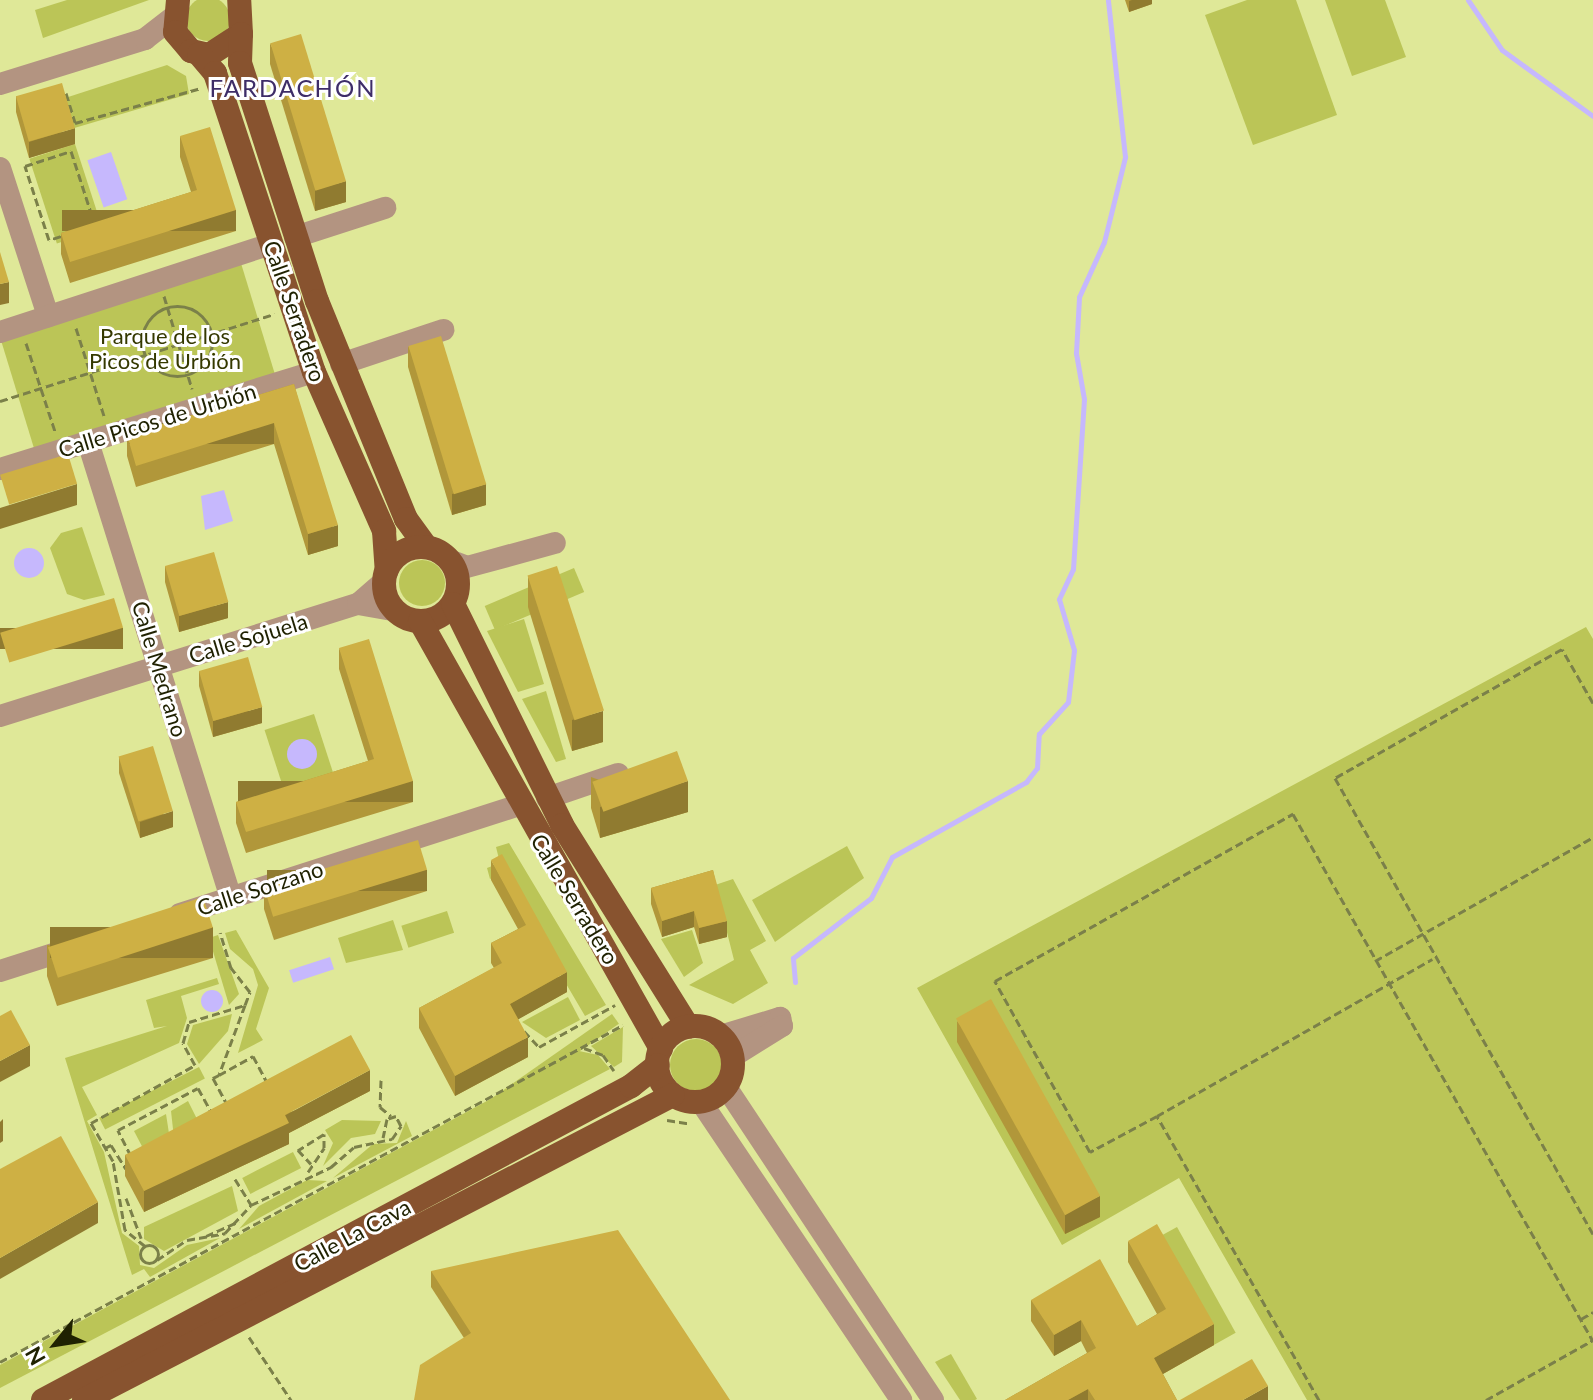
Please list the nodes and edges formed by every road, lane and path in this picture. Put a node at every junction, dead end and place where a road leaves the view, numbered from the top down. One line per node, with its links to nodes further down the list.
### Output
1 (239, 0): 3 (main road, Calle Serradero)
2 (175, 9): 4 (street); 5 (main road, Calle Serradero)
3 (241, 34): 5 (main road); 12 (main road, Calle Serradero)
4 (145, 39): 5 (street); 6 (street)
5 (190, 48): 7 (main road, Calle Serradero)
6 (0, 84)
7 (221, 89): 8 (path); 13 (main road, Calle Serradero)
8 (66, 93)
9 (25, 166): 9 (path)
10 (0, 168): 18 (street)
11 (385, 208): 12 (street)
12 (295, 237): 24 (main road, Calle Serradero)
13 (271, 244): 14 (street); 16 (main road, Calle Serradero)
14 (160, 280): 15 (path); 17 (street)
15 (167, 308): 21 (path); 22 (path); 23 (path)
16 (293, 308): 21 (path); 26 (main road, Calle Serradero)
17 (70, 309): 18 (street); 25 (path)
18 (48, 316): 19 (street)
19 (10, 328): 28 (path)
20 (443, 330): 24 (street)
21 (211, 334): 22 (path); 27 (path)
22 (178, 345): 23 (path); 27 (path)
23 (145, 355): 25 (path); 27 (path)
24 (341, 364): 35 (main road, Calle Serradero)
25 (90, 372): 28 (path); 31 (path)
26 (314, 372): 30 (street, Calle Picos de Urbión); 38 (main road, Calle Serradero)
27 (187, 374): 30 (path)
28 (41, 388): 29 (path); 32 (path)
29 (0, 401)
30 (198, 408): 31 (street, Calle Picos de Urbión)
31 (99, 438): 32 (street, Calle Picos de Urbión); 43 (street, Calle Medrano)
32 (62, 450): 33 (street, Calle Picos de Urbión)
33 (0, 469)
34 (555, 543): 37 (street)
35 (426, 547): 36 (main road); 38 (main road)
36 (449, 560): 37 (street); 39 (main road)
37 (491, 561): 39 (street)
38 (386, 576): 40 (street, Calle Sojuela); 41 (main road)
39 (456, 595): 42 (main road); 47 (main road, Calle Serradero)
40 (358, 604): 41 (street, Calle Sojuela); 43 (street, Calle Sojuela)
41 (396, 611): 42 (main road)
42 (420, 621): 48 (main road, Calle Serradero)
43 (159, 666): 45 (street, Calle Sojuela); 50 (street, Calle Medrano)
44 (1593, 703): 53 (path)
45 (0, 716)
46 (635, 769): 47 (street)
47 (547, 798): 61 (main road, Calle Serradero)
48 (520, 805): 50 (street, Calle Sorzano); 62 (main road, Calle Serradero)
49 (1593, 837): 53 (path)
50 (231, 897): 51 (street, Calle Sorzano)
51 (156, 921)
52 (220, 933): 59 (path)
53 (1420, 935): 55 (path); 56 (path)
54 (96, 941): 57 (street)
55 (1432, 958): 58 (path); 81 (path)
56 (1375, 961): 58 (path); 71 (path)
57 (2, 963)
58 (1388, 984): 71 (path); 87 (path)
59 (245, 1005): 63 (path); 74 (path)
60 (516, 1021): 90 (path)
61 (688, 1027): 62 (main road); 65 (main road)
62 (659, 1057): 67 (main road); 91 (main road, Calle La Cava)
63 (219, 1075): 66 (path); 69 (path)
64 (381, 1080): 70 (path)
65 (726, 1087): 68 (main road); 95 (street)
66 (274, 1095)
67 (673, 1095): 68 (main road); 88 (main road, Calle La Cava)
68 (701, 1102): 94 (street)
69 (232, 1113)
70 (391, 1116): 73 (path); 73 (path)
71 (1157, 1116): 96 (path)
72 (216, 1121): 74 (path)
73 (383, 1138): 76 (path)
74 (105, 1148): 83 (path)
75 (311, 1164): 75 (path); 76 (path)
76 (308, 1172): 79 (path)
77 (235, 1179): 79 (path)
78 (126, 1198): 83 (path)
79 (251, 1205): 80 (path)
80 (239, 1221): 82 (path); 82 (path)
81 (1593, 1234)
82 (206, 1236): 85 (path)
83 (141, 1238): 84 (path)
84 (145, 1246): 85 (path); 85 (path)
85 (157, 1260)
86 (1593, 1312): 87 (path)
87 (1581, 1319): 89 (path)
88 (230, 1323): 92 (main road, Calle La Cava); 93 (path)
89 (1593, 1341): 97 (path)
90 (0, 1362)
91 (43, 1400)
92 (84, 1400)
93 (291, 1400)
94 (901, 1400)
95 (933, 1400)
96 (1319, 1400)
97 (1486, 1400)

